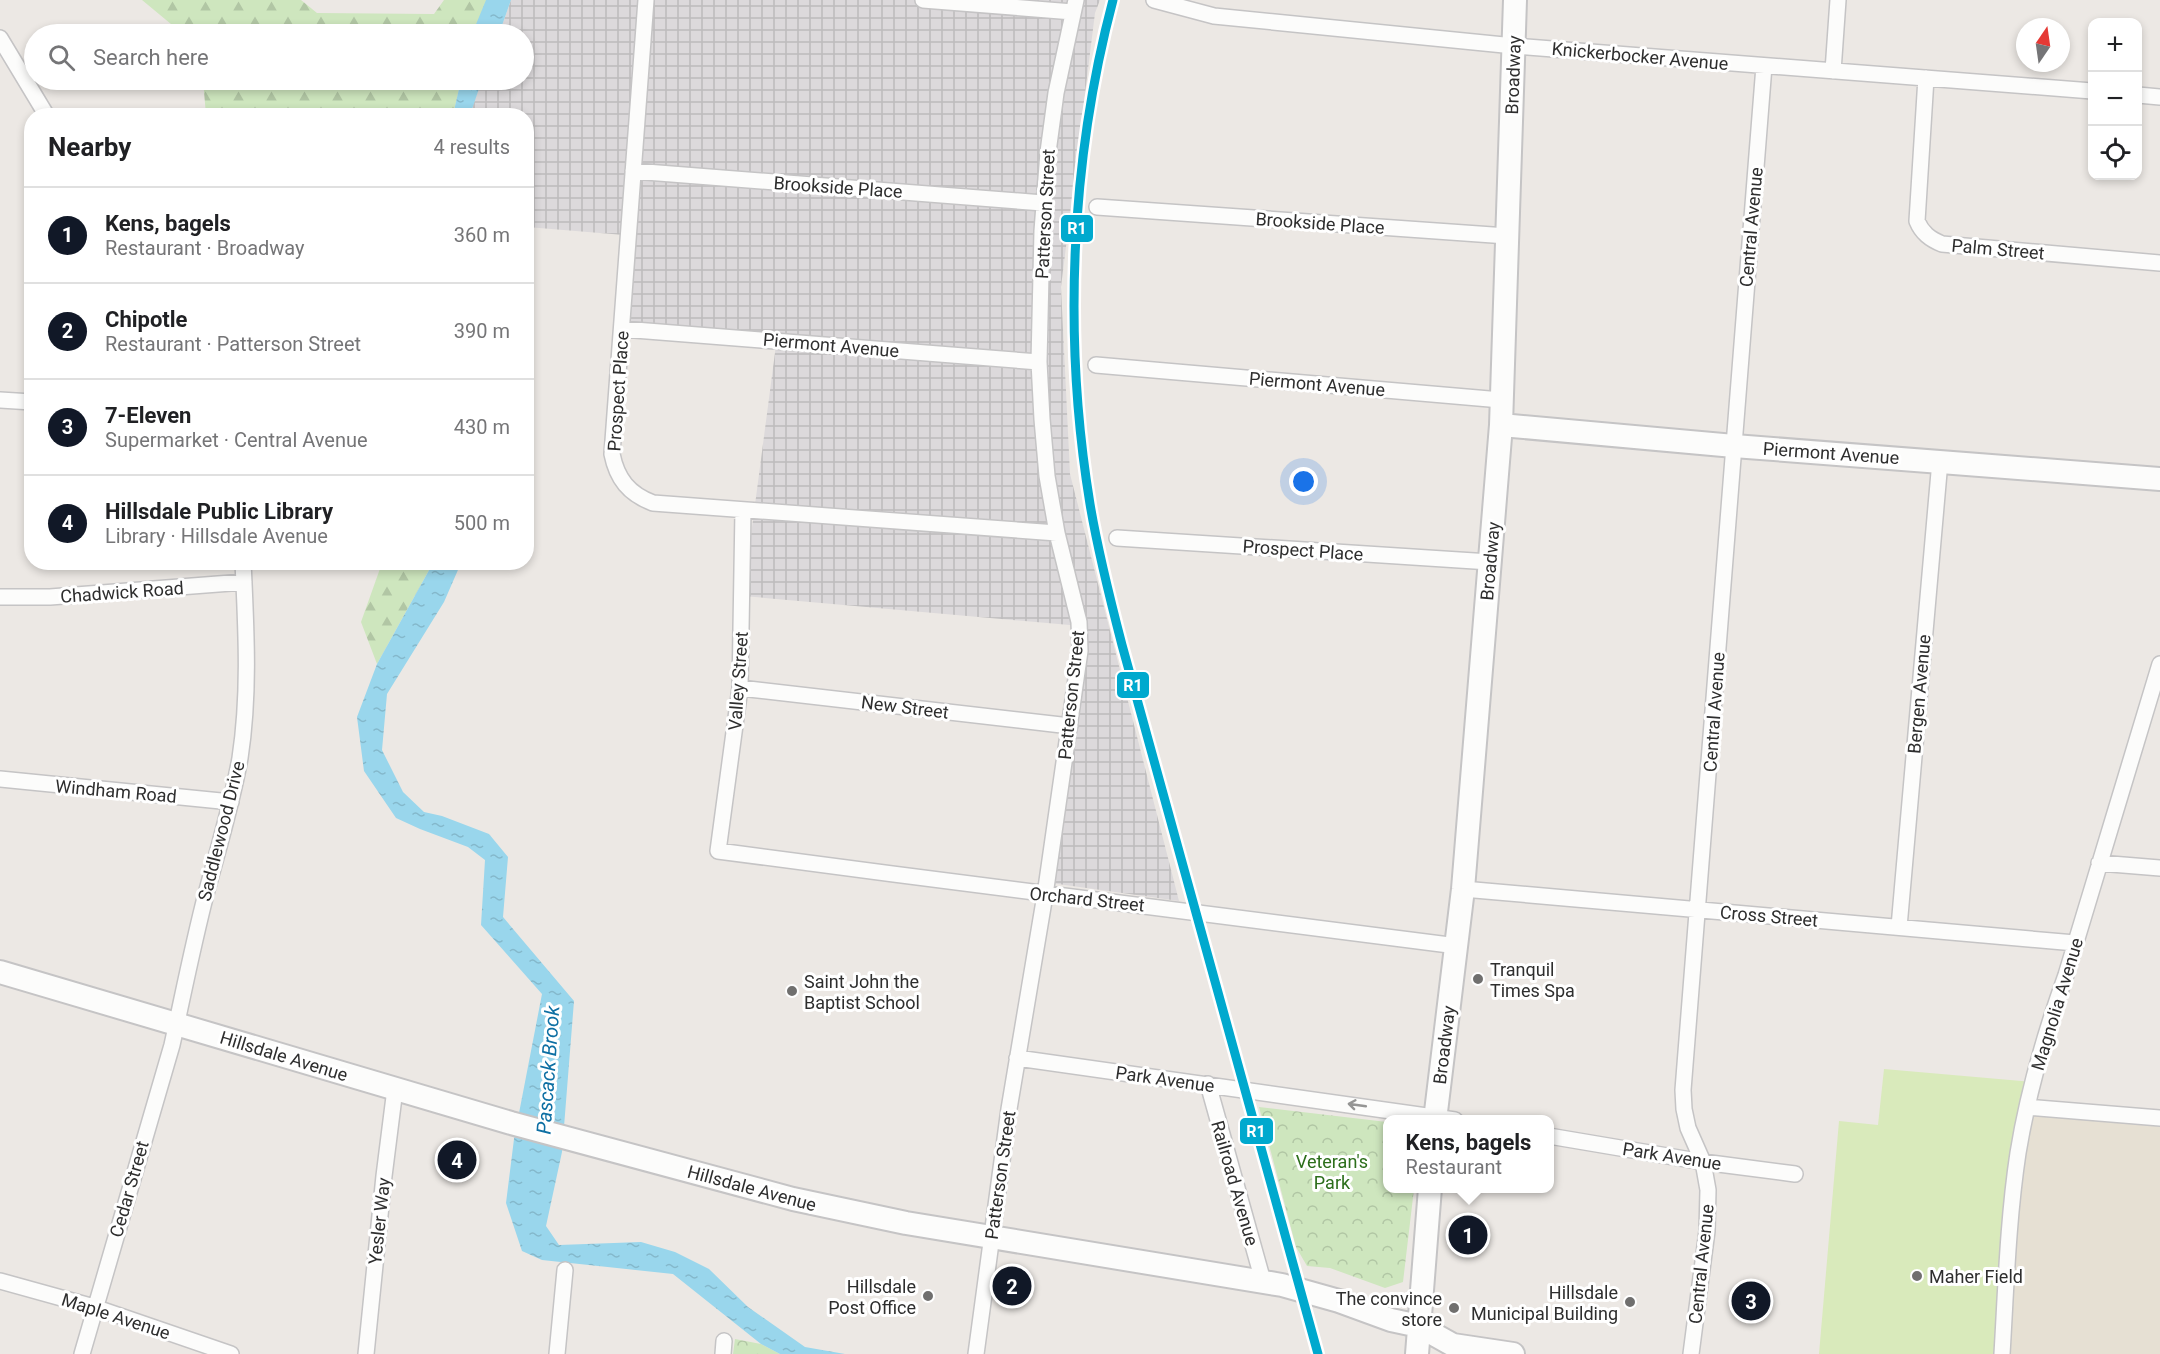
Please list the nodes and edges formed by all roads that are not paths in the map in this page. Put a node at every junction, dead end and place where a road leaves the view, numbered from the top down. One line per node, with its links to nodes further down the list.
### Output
1 (646, 0): 18 (street, Prospect Place)
2 (923, 0): 6 (street)
3 (1154, 0): 8 (street, Knickerbocker Avenue)
4 (1515, 0): 8 (street, Broadway)
5 (1838, 0): 10 (street)
6 (1074, 6): 19 (street, Patterson Street)
7 (0, 38): 11 (street)
8 (1514, 46): 9 (street, Knickerbocker Avenue); 21 (street, Broadway)
9 (1764, 66): 10 (street, Knickerbocker Avenue); 30 (street, Central Avenue)
10 (1833, 71): 12 (street, Knickerbocker Avenue)
11 (24, 78)
12 (1926, 78): 14 (street, Knickerbocker Avenue); 22 (street, Palm Street)
13 (31, 90): 17 (street)
14 (2088, 91)
15 (2142, 95): 16 (street)
16 (2160, 97)
17 (42, 108)
18 (633, 171): 19 (street, Brookside Place); 23 (street, Prospect Place)
19 (1043, 203): 24 (street, Patterson Street)
20 (1097, 207): 21 (street, Brookside Place)
21 (1507, 236): 27 (street, Broadway)
22 (2160, 263)
23 (622, 329): 24 (street, Piermont Avenue); 33 (street, Prospect Place)
24 (1039, 362): 34 (street, Patterson Street)
25 (1096, 365): 27 (street, Piermont Avenue)
26 (0, 400): 28 (street)
27 (1501, 400): 29 (street, Broadway)
28 (24, 402)
29 (1501, 426): 30 (street, Piermont Avenue); 36 (street, Broadway)
30 (1734, 446): 31 (street, Piermont Avenue); 51 (street, Central Avenue)
31 (1940, 461): 32 (street, Piermont Avenue); 52 (street, Bergen Avenue)
32 (2160, 479)
33 (743, 510): 34 (street, Prospect Place); 42 (street, Valley Street)
34 (1057, 533): 43 (street, Patterson Street)
35 (1117, 538): 36 (street, Prospect Place)
36 (1490, 562): 49 (street, Broadway)
37 (243, 570): 38 (street, Saddlewood Drive)
38 (244, 582): 39 (street, Chadwick Road); 45 (street, Saddlewood Drive)
39 (0, 597)
40 (2160, 664): 41 (street, Magnolia Avenue)
41 (2157, 681): 47 (street, Magnolia Avenue)
42 (740, 688): 43 (street, New Street); 46 (street, Valley Street)
43 (1070, 726): 50 (street, Patterson Street)
44 (0, 779): 45 (street, Windham Road)
45 (231, 802): 56 (street, Saddlewood Drive)
46 (718, 851): 50 (street, Orchard Street)
47 (2099, 863): 48 (street); 53 (street, Magnolia Avenue)
48 (2160, 868)
49 (1463, 889): 51 (street, Cross Street); 54 (street, Broadway)
50 (1045, 895): 54 (street, Orchard Street); 57 (street, Patterson Street)
51 (1699, 910): 52 (street, Cross Street); 65 (street, Central Avenue)
52 (1899, 927): 53 (street, Cross Street)
53 (2075, 943): 60 (street, Magnolia Avenue)
54 (1457, 946): 62 (street, Broadway)
55 (0, 972): 56 (street, Hillsdale Avenue)
56 (176, 1024): 59 (street, Hillsdale Avenue); 72 (street, Cedar Street)
57 (1017, 1059): 58 (street, Park Avenue); 68 (street, Patterson Street)
58 (1208, 1084): 61 (street, Park Avenue, one-way to 58); 71 (street, Railroad Avenue)
59 (395, 1089): 68 (street, Hillsdale Avenue); 76 (street, Yesler Way)
60 (2027, 1107): 63 (street); 82 (street, Magnolia Avenue)
61 (1421, 1115)
62 (1442, 1115)
63 (2160, 1118)
64 (1554, 1137): 65 (street, Park Avenue)
65 (1703, 1162): 66 (street, Park Avenue); 81 (street, Central Avenue)
66 (1795, 1174)
67 (1430, 1193): 73 (street)
68 (992, 1237): 71 (street, Hillsdale Avenue); 78 (street, Patterson Street)
69 (565, 1270): 77 (street)
70 (0, 1281): 72 (street, Maple Avenue)
71 (1263, 1281): 73 (street, Hillsdale Avenue)
72 (94, 1307): 74 (street, Cedar Street); 75 (street, Maple Avenue)
73 (1419, 1326): 79 (street); 80 (street, Hillsdale Avenue)
74 (82, 1354)
75 (231, 1354)
76 (366, 1354)
77 (557, 1354)
78 (976, 1354)
79 (1417, 1354)
80 (1513, 1354)
81 (1691, 1354)
82 (2002, 1354)

